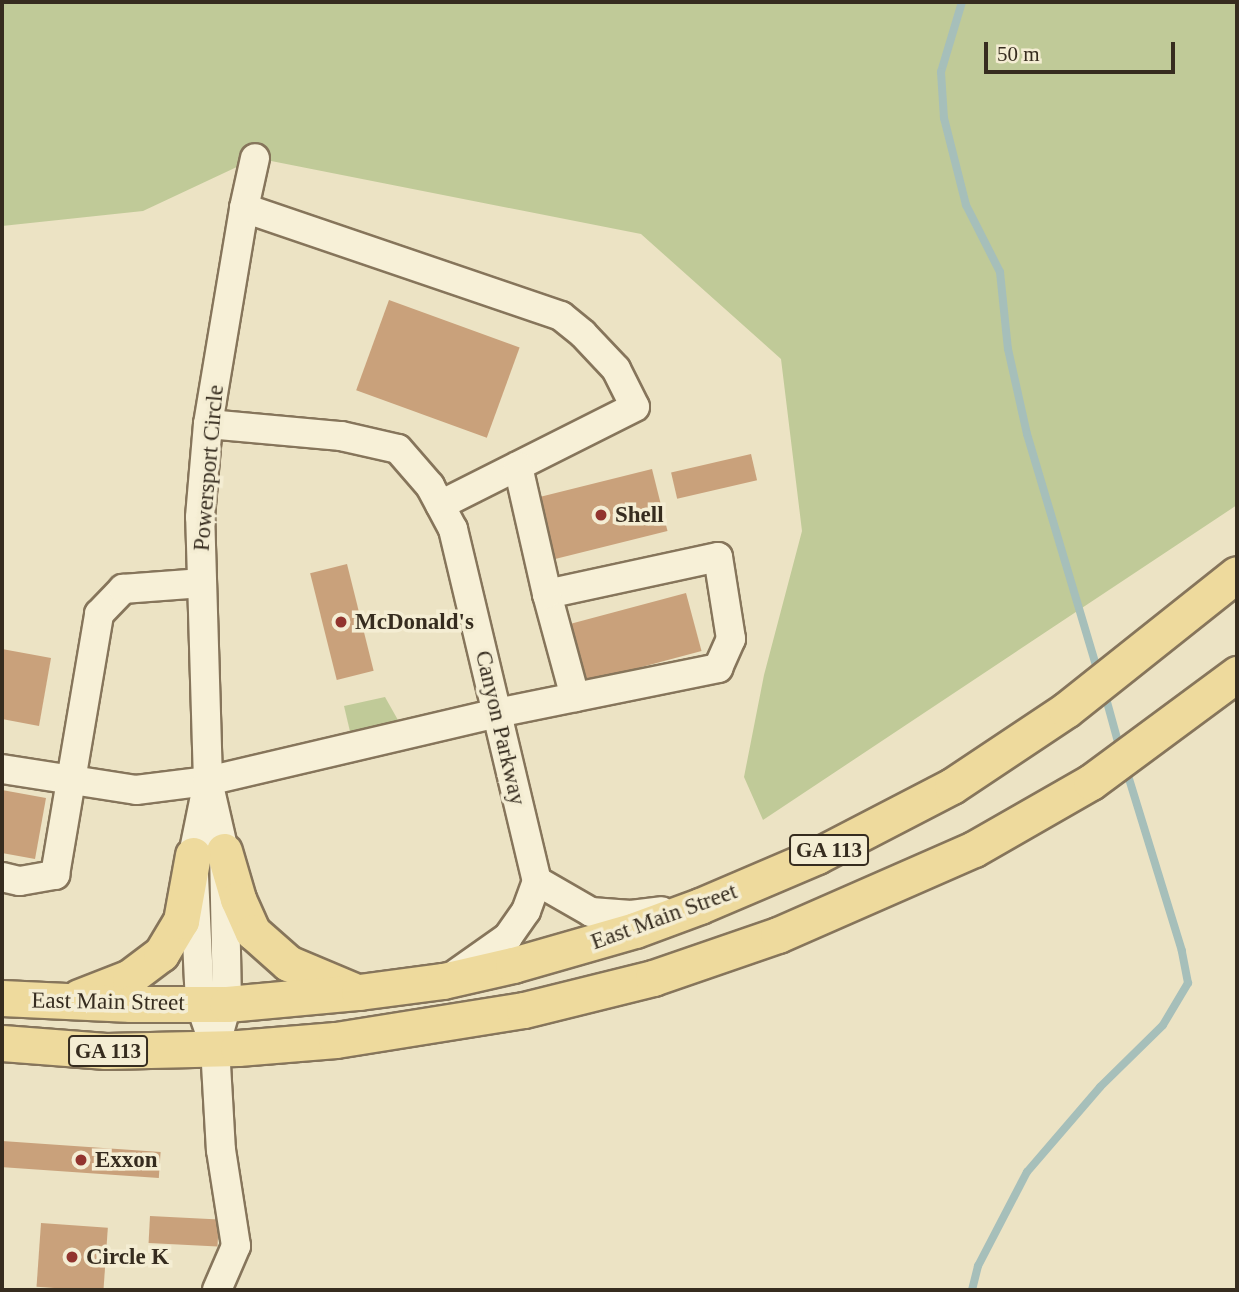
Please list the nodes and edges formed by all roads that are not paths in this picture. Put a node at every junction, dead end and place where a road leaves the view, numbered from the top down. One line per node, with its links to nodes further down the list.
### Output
1 (256, 158): 2 (street, Powersport Circle)
2 (244, 208): 3 (street, Powersport Circle); 4 (street)
3 (208, 424): 5 (street, Canyon Parkway); 7 (street, Powersport Circle)
4 (518, 466): 5 (street); 8 (street)
5 (440, 505): 11 (street, Canyon Parkway)
6 (1237, 574): 18 (main road, East Main Street / GA 113)
7 (202, 583): 13 (street); 14 (street, Powersport Circle)
8 (547, 594): 10 (street); 10 (street)
9 (1237, 674): 25 (main road, East Main Street / GA 113)
10 (575, 697): 11 (street)
11 (497, 713): 14 (street); 17 (street, Canyon Parkway)
12 (2, 768): 13 (street)
13 (70, 780): 14 (street); 16 (street)
14 (208, 781): 15 (street, Powersport Circle)
15 (209, 853): 20 (main road); 22 (main road); 23 (street, Powersport Circle)
16 (2, 877)
17 (537, 881): 18 (street); 19 (street)
18 (700, 906): 19 (main road, East Main Street / GA 113)
19 (443, 981): 20 (main road, East Main Street / GA 113)
20 (359, 992): 23 (main road, East Main Street / GA 113)
21 (2, 998): 22 (main road, East Main Street / GA 113)
22 (66, 1002): 23 (main road, East Main Street / GA 113)
23 (213, 1004): 25 (street, Powersport Circle)
24 (2, 1043): 25 (main road, East Main Street / GA 113)
25 (215, 1047): 26 (street, Powersport Circle)
26 (217, 1290)

